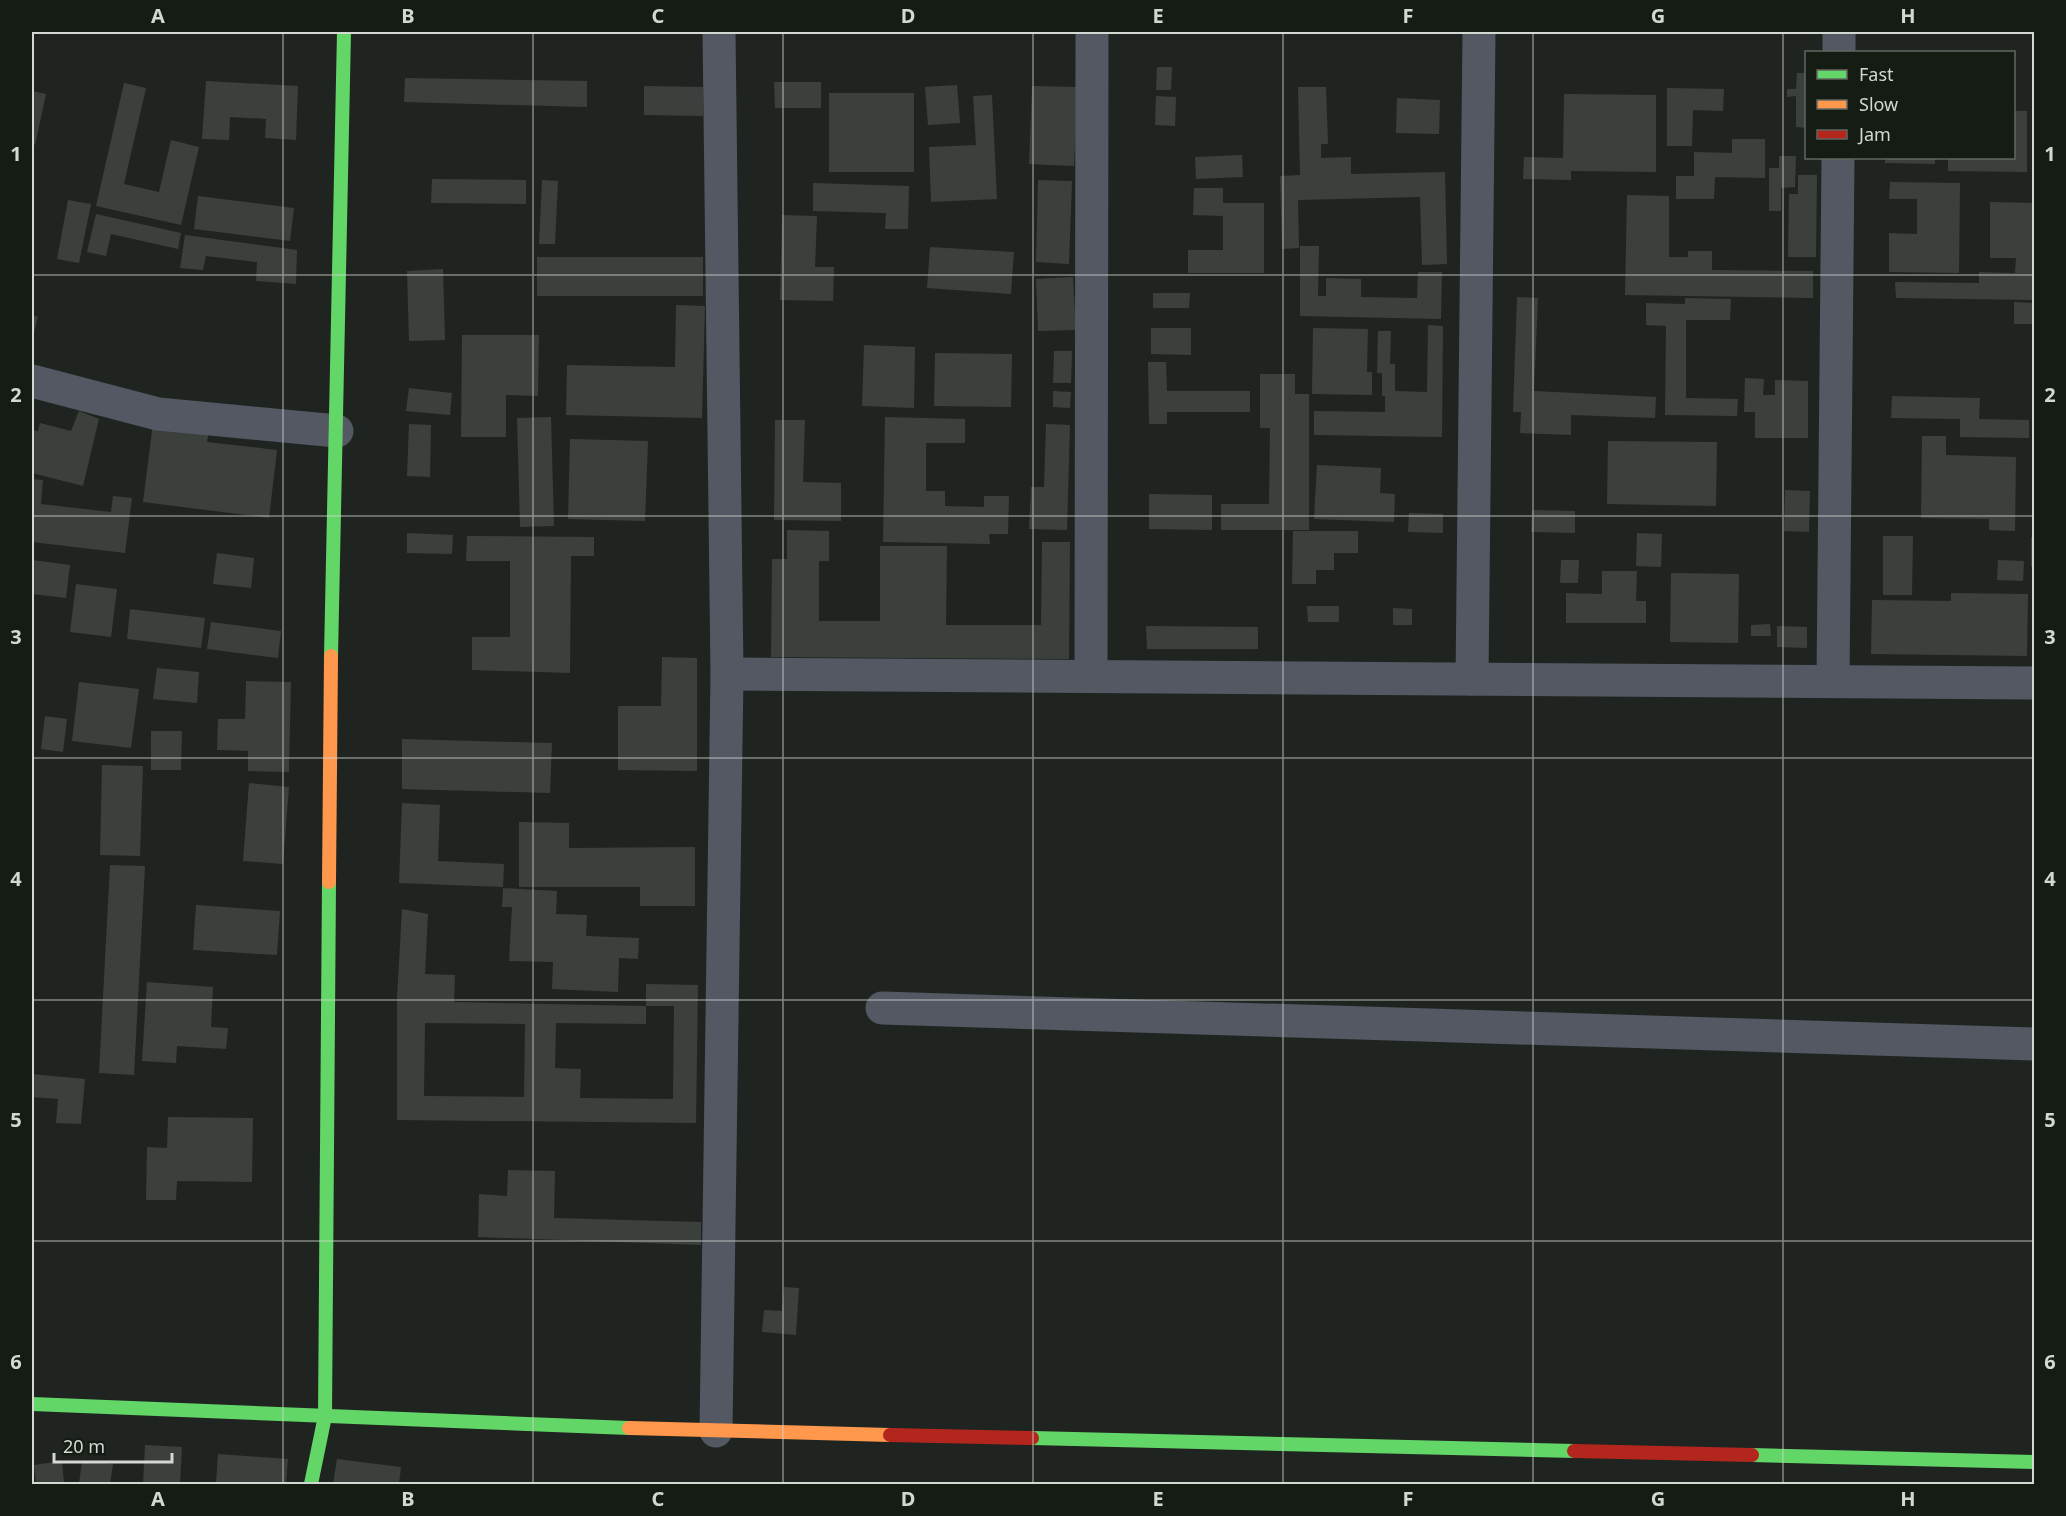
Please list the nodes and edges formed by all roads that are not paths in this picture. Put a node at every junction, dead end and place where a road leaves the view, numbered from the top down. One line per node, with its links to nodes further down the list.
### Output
1 (344, 32): 9 (street)
2 (719, 32): 10 (street)
3 (1092, 32): 11 (street)
4 (1479, 32): 12 (street)
5 (1839, 32): 6 (street)
6 (1839, 51)
7 (1838, 159): 13 (street)
8 (32, 381): 9 (street)
9 (338, 431): 18 (street)
10 (727, 674): 11 (street); 19 (street)
11 (1090, 676): 12 (street)
12 (1472, 679): 13 (street)
13 (1833, 681): 14 (street)
14 (2034, 683)
15 (882, 1008): 16 (street)
16 (2034, 1044)
17 (32, 1404): 18 (street)
18 (325, 1416): 19 (street); 21 (street)
19 (716, 1431): 20 (street)
20 (2034, 1462)
21 (311, 1485)

